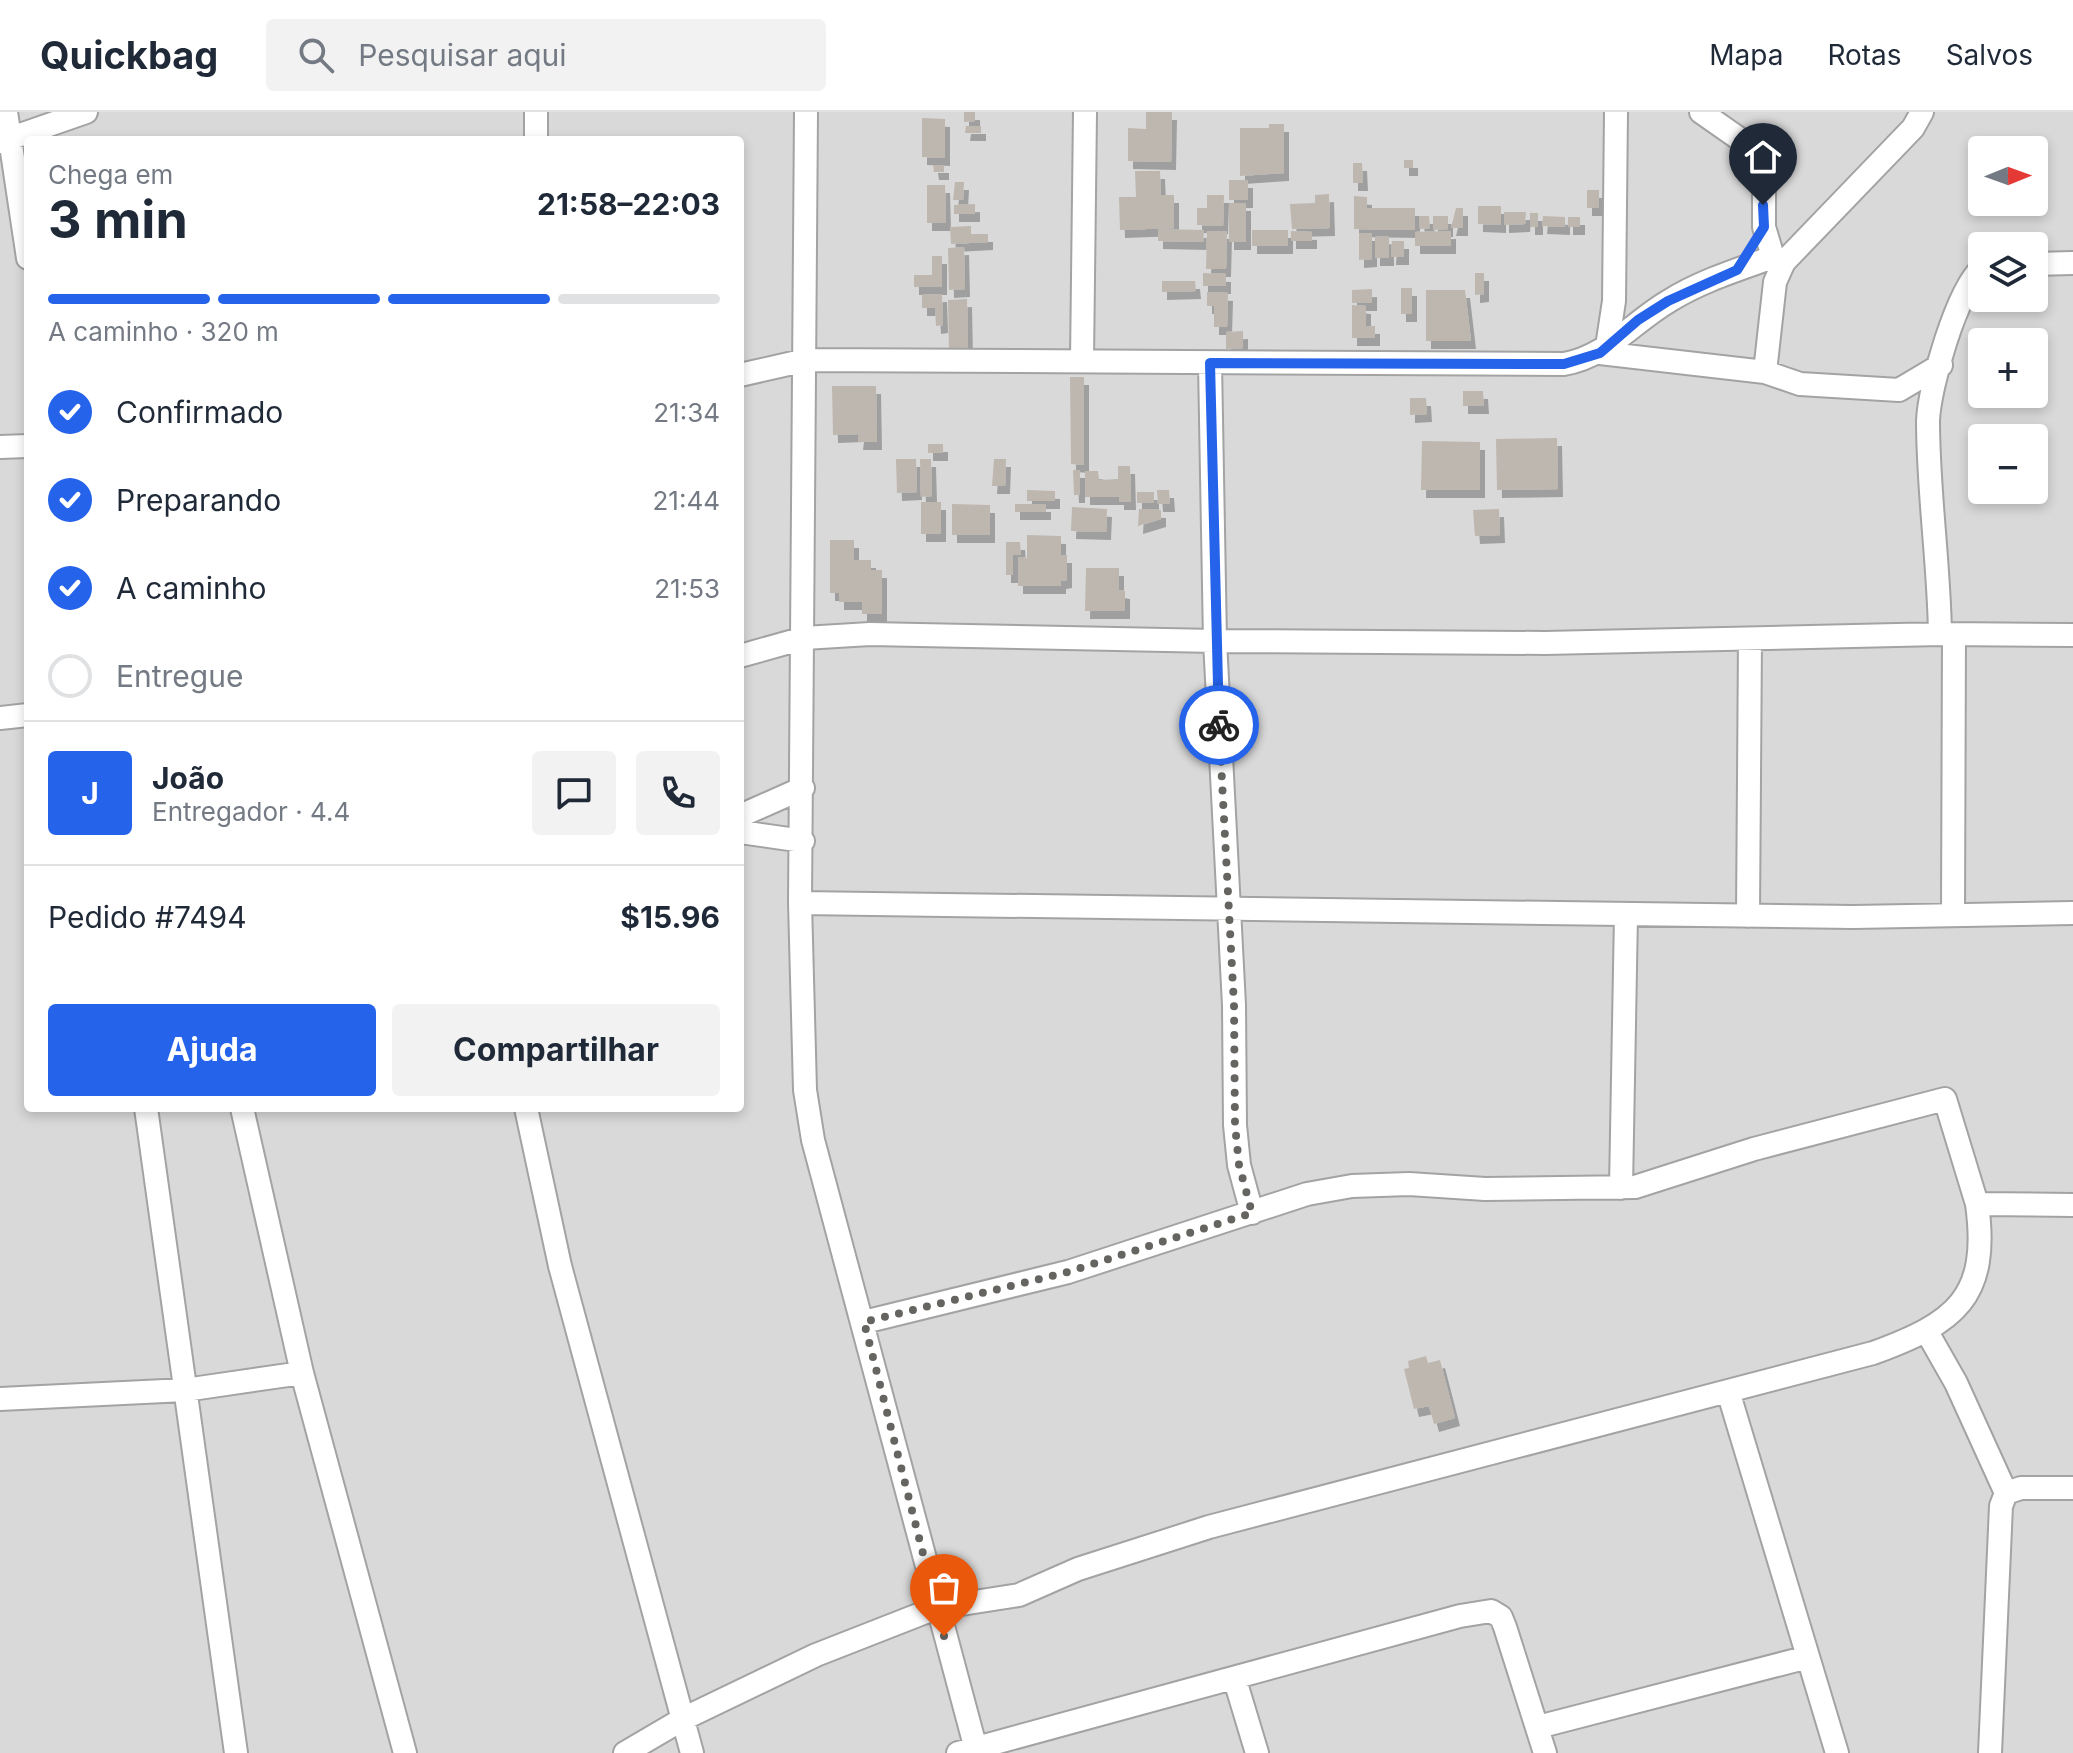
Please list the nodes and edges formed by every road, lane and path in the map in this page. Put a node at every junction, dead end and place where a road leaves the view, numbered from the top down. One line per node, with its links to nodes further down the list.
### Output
1 (6, 112): 10 (street)
2 (86, 112): 10 (street)
3 (536, 112): 9 (street)
4 (806, 112): 19 (street)
5 (1085, 112): 20 (street)
6 (1616, 112): 18 (street)
7 (1701, 112): 11 (street)
8 (1922, 112): 13 (street)
9 (536, 136)
10 (5, 141): 12 (street)
11 (1764, 227): 13 (street); 16 (street)
12 (24, 238)
13 (1778, 260): 16 (street); 23 (street)
14 (2073, 263): 15 (street)
15 (2048, 264)
16 (1737, 270): 18 (street)
17 (1968, 285): 22 (street)
18 (1604, 350): 21 (street); 23 (street)
19 (806, 360): 20 (street); 24 (street); 31 (street)
20 (1082, 361): 21 (street)
21 (1210, 363): 33 (street)
22 (1941, 365): 25 (street); 26 (street)
23 (1765, 372): 25 (street)
24 (744, 374)
25 (1899, 390): 26 (street)
26 (1928, 418): 29 (street)
27 (24, 446): 28 (street)
28 (0, 447)
29 (1947, 635): 30 (street); 32 (street); 43 (street)
30 (2073, 635)
31 (804, 638): 33 (street); 34 (street); 37 (street)
32 (1750, 639): 33 (street); 46 (street)
33 (1215, 641): 42 (street)
34 (744, 655)
35 (24, 715): 36 (street)
36 (0, 718)
37 (803, 788): 38 (street); 40 (street)
38 (744, 814)
39 (744, 833): 40 (street)
40 (803, 841): 41 (street)
41 (800, 903): 42 (street); 54 (street)
42 (1226, 909): 45 (street); 53 (street)
43 (1953, 913): 44 (street); 46 (street)
44 (2073, 913)
45 (1626, 914): 46 (street); 50 (street)
46 (1748, 916)
47 (147, 1112): 57 (street)
48 (243, 1112): 56 (street)
49 (527, 1112): 65 (street)
50 (1621, 1188): 51 (street); 53 (street)
51 (1977, 1204): 52 (street); 55 (street)
52 (2073, 1205)
53 (1252, 1213): 54 (street)
54 (864, 1322): 62 (street)
55 (1927, 1332): 58 (street); 61 (street)
56 (302, 1373): 57 (street); 69 (street)
57 (185, 1390): 59 (street); 68 (street)
58 (1728, 1391): 62 (street); 63 (street)
59 (0, 1399)
60 (2073, 1488): 61 (street)
61 (2006, 1493): 75 (street)
62 (936, 1608): 65 (street); 67 (street)
63 (1808, 1657): 66 (street); 74 (street)
64 (1235, 1680): 66 (street); 67 (street); 72 (street)
65 (683, 1719): 70 (street); 71 (street)
66 (1538, 1727): 73 (street)
67 (970, 1752)
68 (236, 1753)
69 (405, 1753)
70 (625, 1753)
71 (692, 1753)
72 (1257, 1753)
73 (1545, 1753)
74 (1837, 1753)
75 (1990, 1753)

